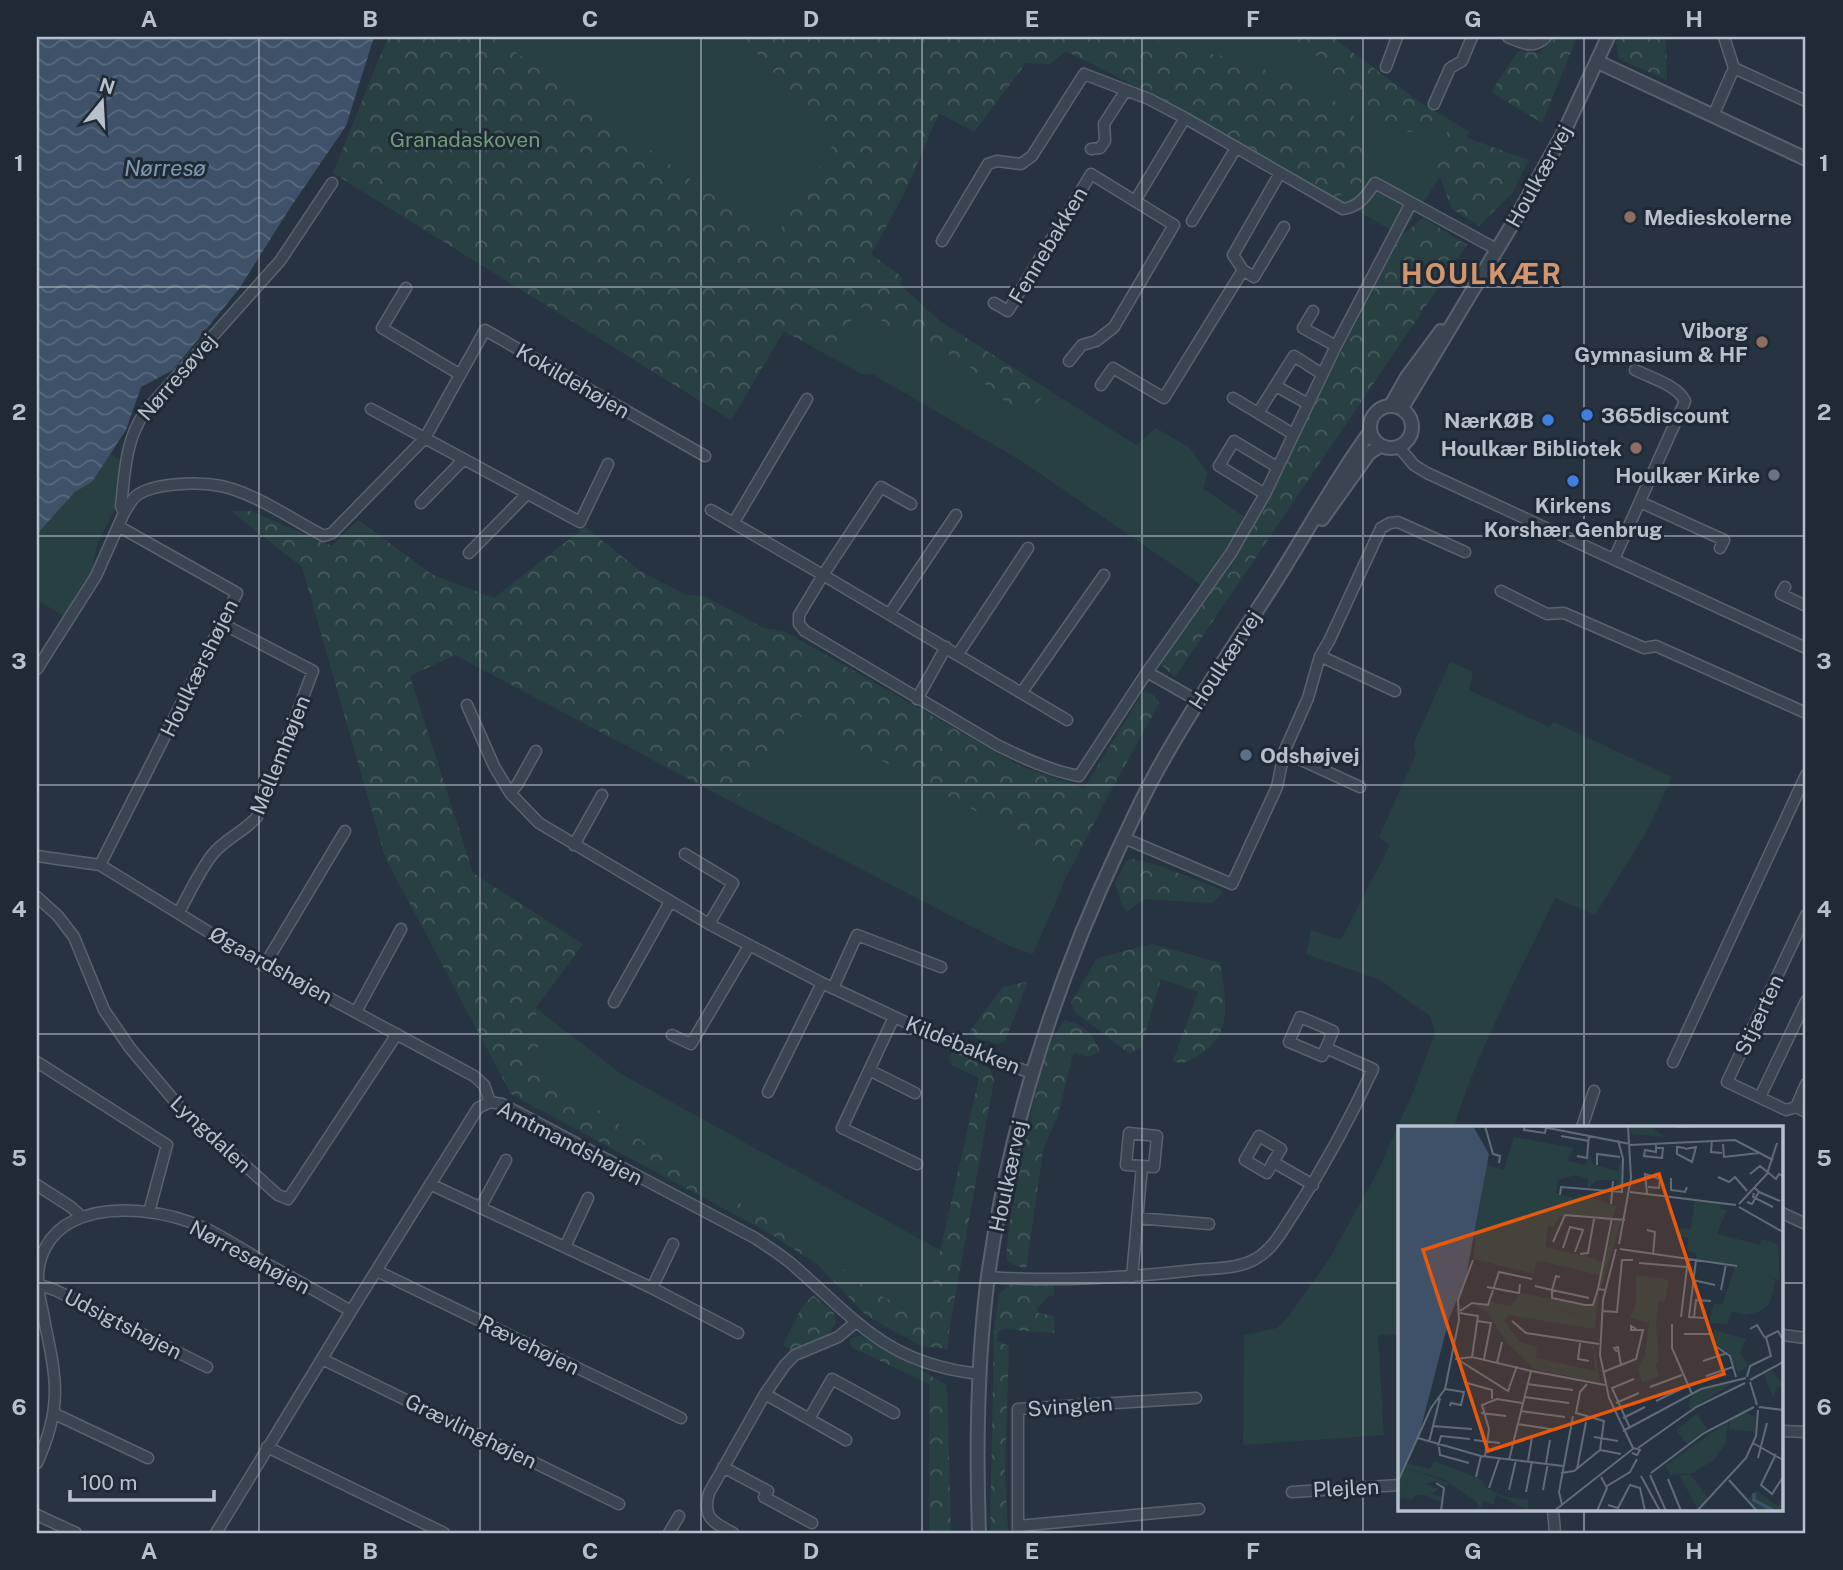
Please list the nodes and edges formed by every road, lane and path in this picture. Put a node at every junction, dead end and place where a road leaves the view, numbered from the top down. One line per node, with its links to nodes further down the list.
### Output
1 (1398, 37): 8 (street)
2 (1472, 37): 12 (street)
3 (1508, 37): 4 (street)
4 (1546, 37)
5 (1608, 37): 7 (street, Houlkærvej)
6 (1724, 37): 9 (street)
7 (1598, 62): 13 (street); 25 (street, Houlkærvej)
8 (1386, 68)
9 (1734, 68): 11 (street); 13 (street)
10 (1126, 90): 14 (street); 16 (street); 24 (street)
11 (1806, 101)
12 (1434, 104)
13 (1713, 116): 17 (street)
14 (1185, 118): 15 (street); 20 (street)
15 (1236, 148): 18 (street); 22 (street)
16 (1091, 149)
17 (1806, 159)
18 (1280, 173): 21 (street); 26 (street)
19 (332, 183): 58 (street, Nørresøvej)
20 (1135, 201): 28 (street, Fennebakken); 31 (street, Fennebakken)
21 (1411, 203): 25 (street); 30 (street)
22 (1192, 221)
23 (1284, 227): 26 (street)
24 (942, 241)
25 (1498, 250): 40 (street, Houlkærvej)
26 (1243, 270): 35 (street)
27 (406, 288): 33 (street)
28 (994, 303)
29 (1313, 310): 30 (street)
30 (1336, 346): 34 (street)
31 (1069, 360)
32 (1635, 370): 54 (street)
33 (459, 374): 45 (street, Kokildehøjen); 48 (street, Kokildehøjen)
34 (1322, 374): 36 (street); 39 (street)
35 (1101, 385)
36 (1276, 386): 39 (street); 42 (street)
37 (807, 398): 60 (street)
38 (1233, 398): 42 (street)
39 (1307, 404): 44 (street)
40 (1396, 407): 43 (street); 47 (street)
41 (371, 409): 45 (street)
42 (1258, 413): 44 (street)
43 (1370, 432): 46 (street); 66 (street, Houlkærvej)
44 (1293, 434): 51 (street)
45 (425, 438): 49 (street); 58 (street, Kokildehøjen)
46 (1380, 446): 47 (street); 66 (street, Houlkærvej)
47 (1399, 447): 67 (street)
48 (705, 456)
49 (464, 459): 52 (street); 55 (street)
50 (608, 464): 52 (street)
51 (1278, 467): 53 (street); 53 (street)
52 (527, 494): 65 (street)
53 (1265, 494): 80 (street)
54 (1640, 502): 63 (street); 67 (street)
55 (421, 503)
56 (911, 505): 68 (street)
57 (710, 510): 60 (street)
58 (124, 513): 61 (street, Nørresøvej)
59 (956, 515): 73 (street)
60 (734, 522): 68 (street)
61 (118, 526): 74 (street, Houlkærshøjen); 79 (street, Nørresøvej)
62 (1027, 548): 77 (street)
63 (1720, 548)
64 (1465, 552): 78 (street)
65 (469, 553)
66 (1290, 559): 84 (street, Houlkærvej)
67 (1614, 559): 76 (street)
68 (823, 575): 73 (street); 83 (street)
69 (1104, 575): 82 (street)
70 (1785, 587): 72 (street)
71 (1501, 591): 86 (street)
72 (1806, 606)
73 (890, 613): 75 (street)
74 (223, 624): 99 (street, Houlkærshøjen); 102 (street, Mellemhøjen)
75 (946, 647): 77 (street); 83 (street)
76 (1806, 648)
77 (958, 654): 82 (street)
78 (1320, 656): 81 (street); 89 (street)
79 (37, 669)
80 (1147, 672): 83 (street); 84 (street)
81 (1395, 691)
82 (1022, 692): 87 (street)
83 (917, 699)
84 (1198, 701): 95 (street, Houlkærvej)
85 (467, 705): 92 (street, Kildebakken)
86 (1806, 713)
87 (1067, 720)
88 (536, 751): 92 (street)
89 (1283, 752): 91 (street); 95 (street)
90 (1806, 775): 119 (street)
91 (1360, 787)
92 (510, 793): 96 (street, Kildebakken)
93 (602, 795): 96 (street)
94 (345, 831): 107 (street)
95 (1124, 838): 121 (street, Houlkærvej)
96 (574, 845): 101 (street, Kildebakken)
97 (684, 854): 104 (street)
98 (37, 856): 99 (street, Øgaardshøjen)
99 (100, 865): 102 (street, Øgaardshøjen)
100 (37, 897): 115 (street, Lyngdalen)
101 (670, 902): 104 (street, Kildebakken); 112 (street)
102 (179, 912): 107 (street, Øgaardshøjen)
103 (1806, 915): 126 (street, Stjærten)
104 (709, 924): 106 (street, Kildebakken)
105 (401, 929): 113 (street)
106 (750, 946): 109 (street, Kildebakken); 116 (street)
107 (264, 966): 113 (street, Øgaardshøjen)
108 (941, 967): 110 (street)
109 (822, 983): 110 (street, Kildebakken); 124 (street)
110 (833, 988): 114 (street, Kildebakken)
111 (1806, 1001): 126 (street, Stjærten)
112 (614, 1002)
113 (356, 1012): 115 (street, Øgaardshøjen)
114 (894, 1017): 120 (street, Kildebakken); 121 (street, Kildebakken)
115 (397, 1034): 127 (street, Øgaardshøjen)
116 (672, 1035)
117 (1326, 1048): 117 (street); 137 (street)
118 (37, 1062): 140 (street)
119 (1673, 1062)
120 (869, 1070): 125 (street); 133 (street, Kildebakken)
121 (1032, 1073): 149 (street, Houlkærvej)
122 (1806, 1084): 128 (street)
123 (1594, 1091): 130 (street)
124 (768, 1093)
125 (915, 1093)
126 (1760, 1097): 128 (street, Stjærten)
127 (490, 1102): 135 (street, Amtmandshøjen); 155 (street, Amtmandshøjen)
128 (1796, 1107): 129 (street, Stjærten)
129 (1806, 1112)
130 (1582, 1126)
131 (506, 1160): 139 (street)
132 (1273, 1161): 137 (street)
133 (917, 1164)
134 (1142, 1166): 143 (street)
135 (430, 1184): 139 (street); 148 (street, Amtmandshøjen)
136 (37, 1185): 142 (street)
137 (1313, 1185): 150 (street)
138 (588, 1198): 147 (street)
139 (480, 1208): 147 (street)
140 (149, 1212): 142 (street, Nørresøhøjen); 153 (street, Nørresøhøjen)
141 (1784, 1214): 145 (street)
142 (82, 1217): 151 (street, Nørresøhøjen)
143 (1137, 1218): 144 (street); 150 (street)
144 (1209, 1224)
145 (1806, 1224)
146 (673, 1244): 152 (street)
147 (565, 1247): 152 (street)
148 (377, 1271): 153 (street, Amtmandshøjen); 166 (street, Rævehøjen)
149 (988, 1277): 150 (street); 161 (street, Houlkærvej)
150 (1132, 1277)
151 (37, 1284): 154 (street, Nørresøhøjen); 160 (street, Udsigtshøjen)
152 (652, 1288): 156 (street)
153 (351, 1311): 159 (street, Amtmandshøjen)
154 (40, 1314): 165 (street, Nørresøhøjen)
155 (855, 1323): 161 (street, Amtmandshøjen); 162 (street)
156 (738, 1333)
157 (1784, 1335): 158 (street)
158 (1806, 1338)
159 (322, 1359): 171 (street, Amtmandshøjen); 177 (street, Grævlinghøjen)
160 (207, 1367)
161 (980, 1374): 189 (street, Houlkærvej)
162 (765, 1394): 167 (street); 174 (street)
163 (1196, 1398): 183 (street, Svinglen)
164 (894, 1413): 167 (street)
165 (55, 1414): 172 (street); 173 (street, Nørresøhøjen)
166 (681, 1418)
167 (809, 1419): 170 (street)
168 (1784, 1432): 169 (street)
169 (1806, 1432)
170 (846, 1440)
171 (267, 1447): 185 (street, Amtmandshøjen); 186 (street)
172 (148, 1458)
173 (37, 1463)
174 (723, 1467): 182 (street); 188 (street)
175 (1398, 1485): 176 (street, Plejlen)
176 (1292, 1492)
177 (619, 1504)
178 (1199, 1509): 183 (street, Svinglen)
179 (1553, 1510): 190 (street)
180 (37, 1515): 184 (street)
181 (679, 1516): 187 (street)
182 (812, 1523)
183 (1018, 1530)
184 (76, 1533)
185 (216, 1533)
186 (444, 1533)
187 (669, 1533)
188 (733, 1533)
189 (979, 1533)
190 (1555, 1533)

